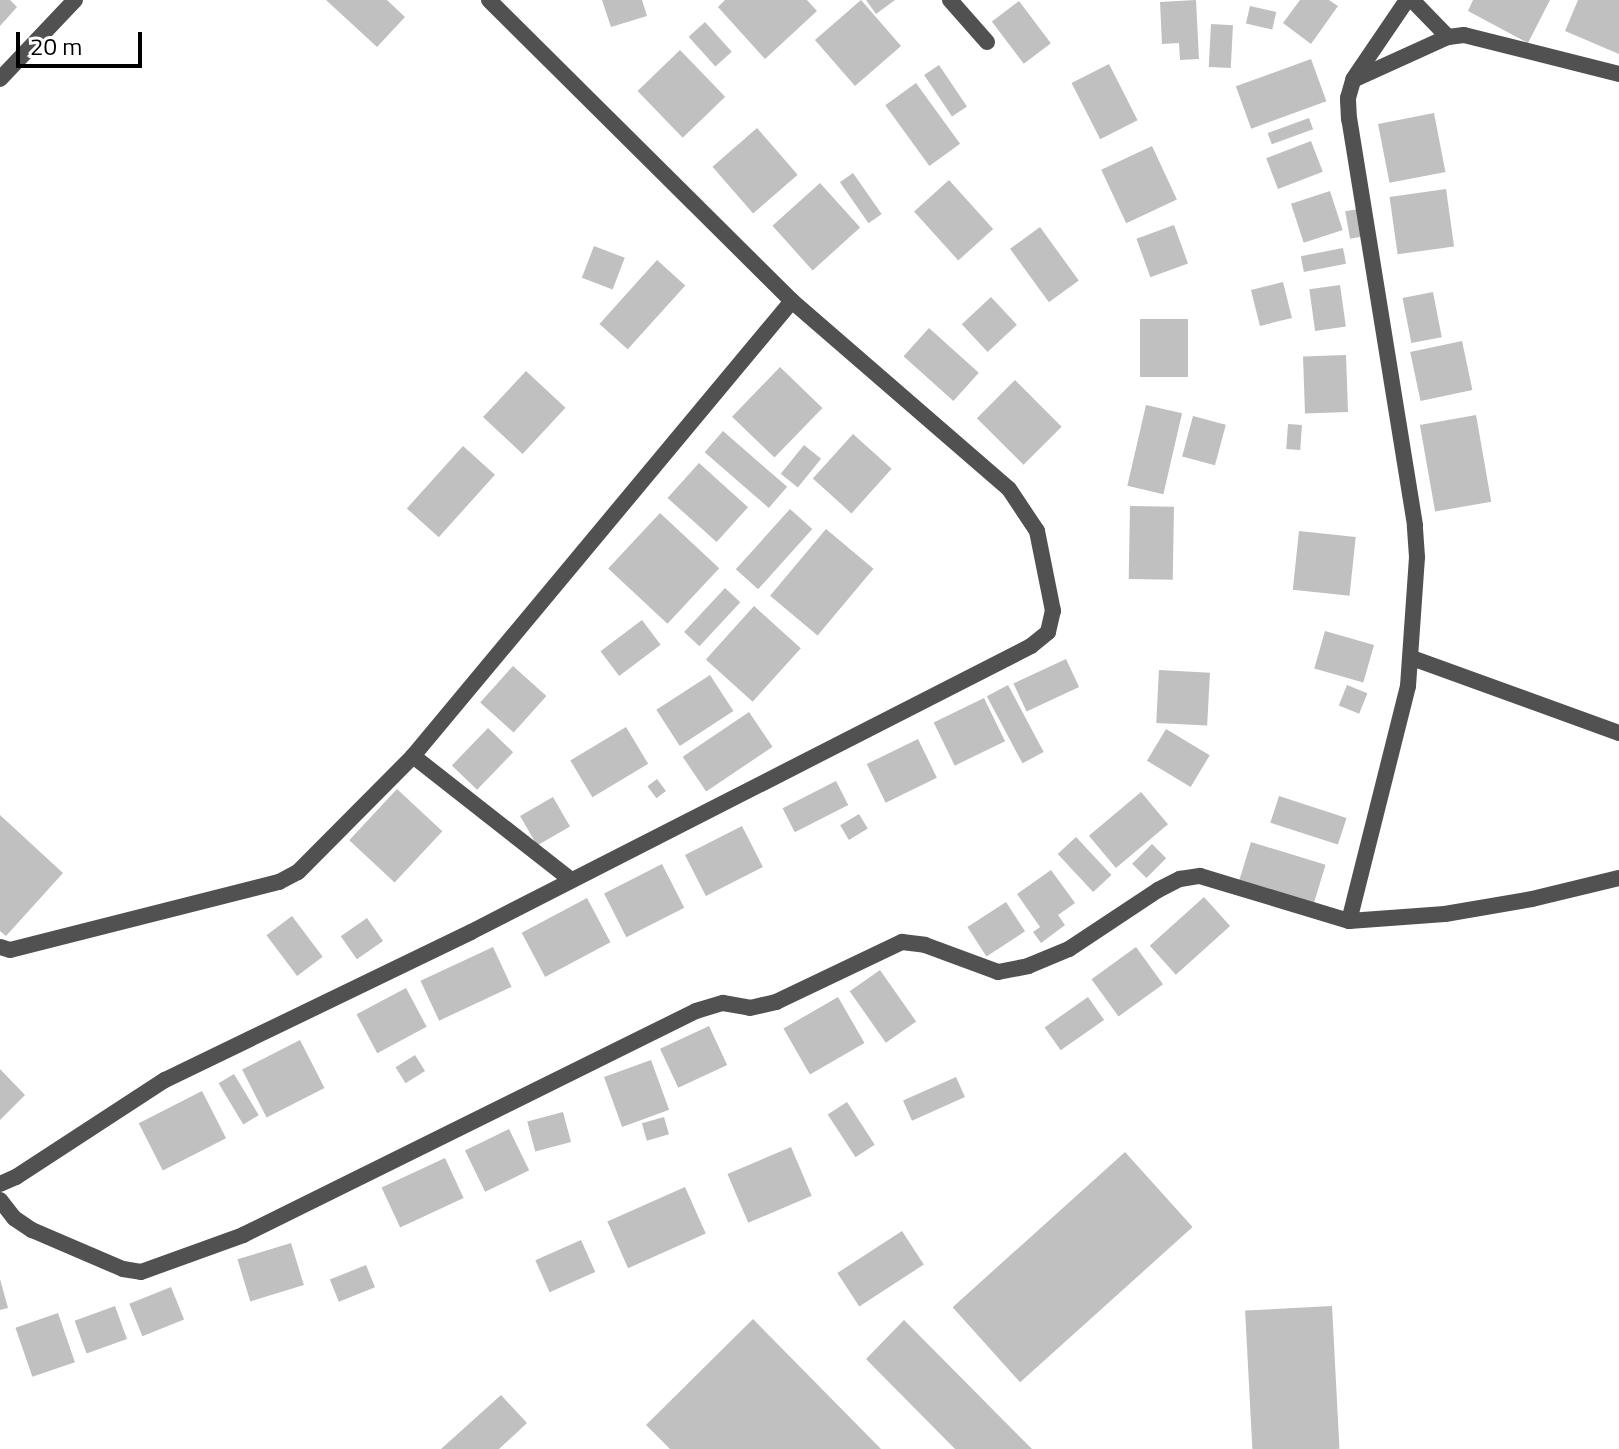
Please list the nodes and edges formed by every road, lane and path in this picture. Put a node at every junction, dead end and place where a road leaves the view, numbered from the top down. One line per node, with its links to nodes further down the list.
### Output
1 (75, 0): 8 (street)
2 (489, 0): 10 (street)
3 (950, 0): 6 (street)
4 (1409, 0): 5 (street); 9 (street)
5 (1448, 37): 7 (street); 9 (street)
6 (987, 42)
7 (1619, 74)
8 (0, 79)
9 (1353, 80): 11 (street)
10 (792, 301): 13 (street); 15 (street)
11 (1412, 658): 12 (street); 16 (street)
12 (1619, 733)
13 (413, 756): 15 (street); 17 (street)
14 (1619, 878): 16 (street)
15 (570, 879): 18 (street)
16 (1349, 921): 19 (street)
17 (0, 947)
18 (0, 1184)
19 (0, 1200)

